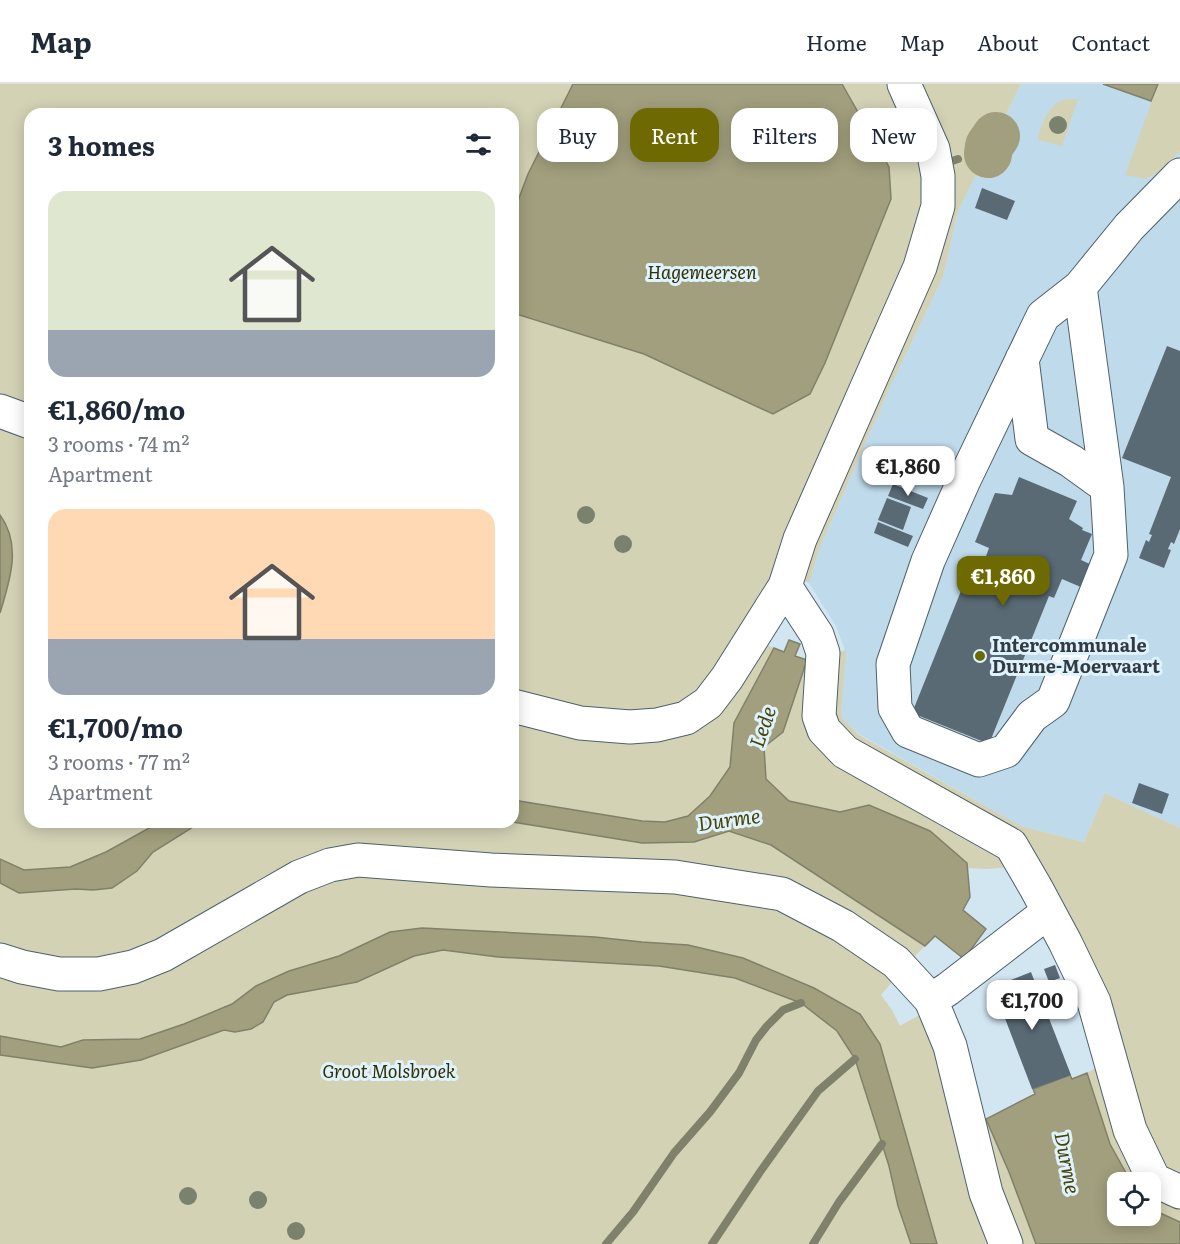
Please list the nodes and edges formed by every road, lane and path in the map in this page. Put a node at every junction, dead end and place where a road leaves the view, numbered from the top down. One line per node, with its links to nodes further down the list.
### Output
1 (904, 84): 8 (street)
2 (1180, 175): 3 (street)
3 (1080, 286): 4 (street); 7 (street)
4 (1022, 359): 7 (street); 7 (street)
5 (0, 411): 6 (street)
6 (24, 420)
7 (1107, 488)
8 (785, 586): 9 (street); 10 (street)
9 (519, 707)
10 (1048, 912): 12 (street); 13 (street)
11 (0, 960): 12 (street)
12 (931, 1000): 14 (street)
13 (1180, 1192)
14 (1005, 1244)

